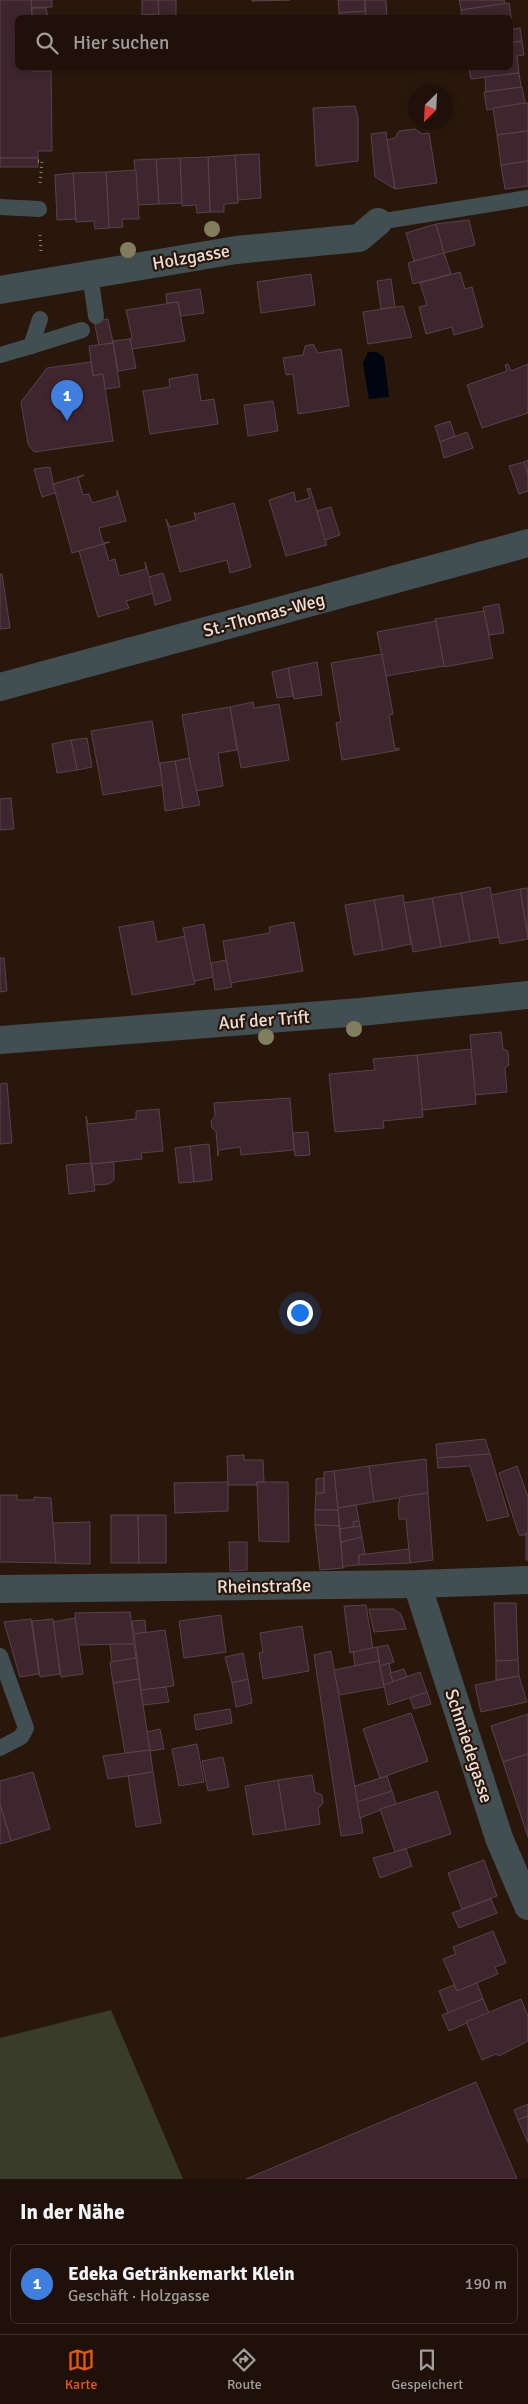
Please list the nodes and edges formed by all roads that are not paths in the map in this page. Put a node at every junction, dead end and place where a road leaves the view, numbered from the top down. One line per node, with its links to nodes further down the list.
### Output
1 (528, 198): 4 (lane)
2 (0, 207): 3 (lane)
3 (39, 209)
4 (378, 222): 5 (street, Holzgasse)
5 (90, 275): 6 (street, Holzgasse); 7 (lane)
6 (0, 290)
7 (96, 316)
8 (40, 319): 10 (lane)
9 (82, 330): 10 (lane)
10 (31, 346): 11 (lane)
11 (0, 355)
12 (528, 543): 13 (street, St.-Thomas-Weg)
13 (0, 687)
14 (528, 995): 15 (street, Auf der Trift)
15 (0, 1040)
16 (528, 1580): 17 (street, Rheinstraße)
17 (417, 1584): 18 (street, Rheinstraße); 21 (street, Schmiedegasse)
18 (0, 1589)
19 (0, 1656): 20 (lane)
20 (0, 1748)
21 (528, 1906)

